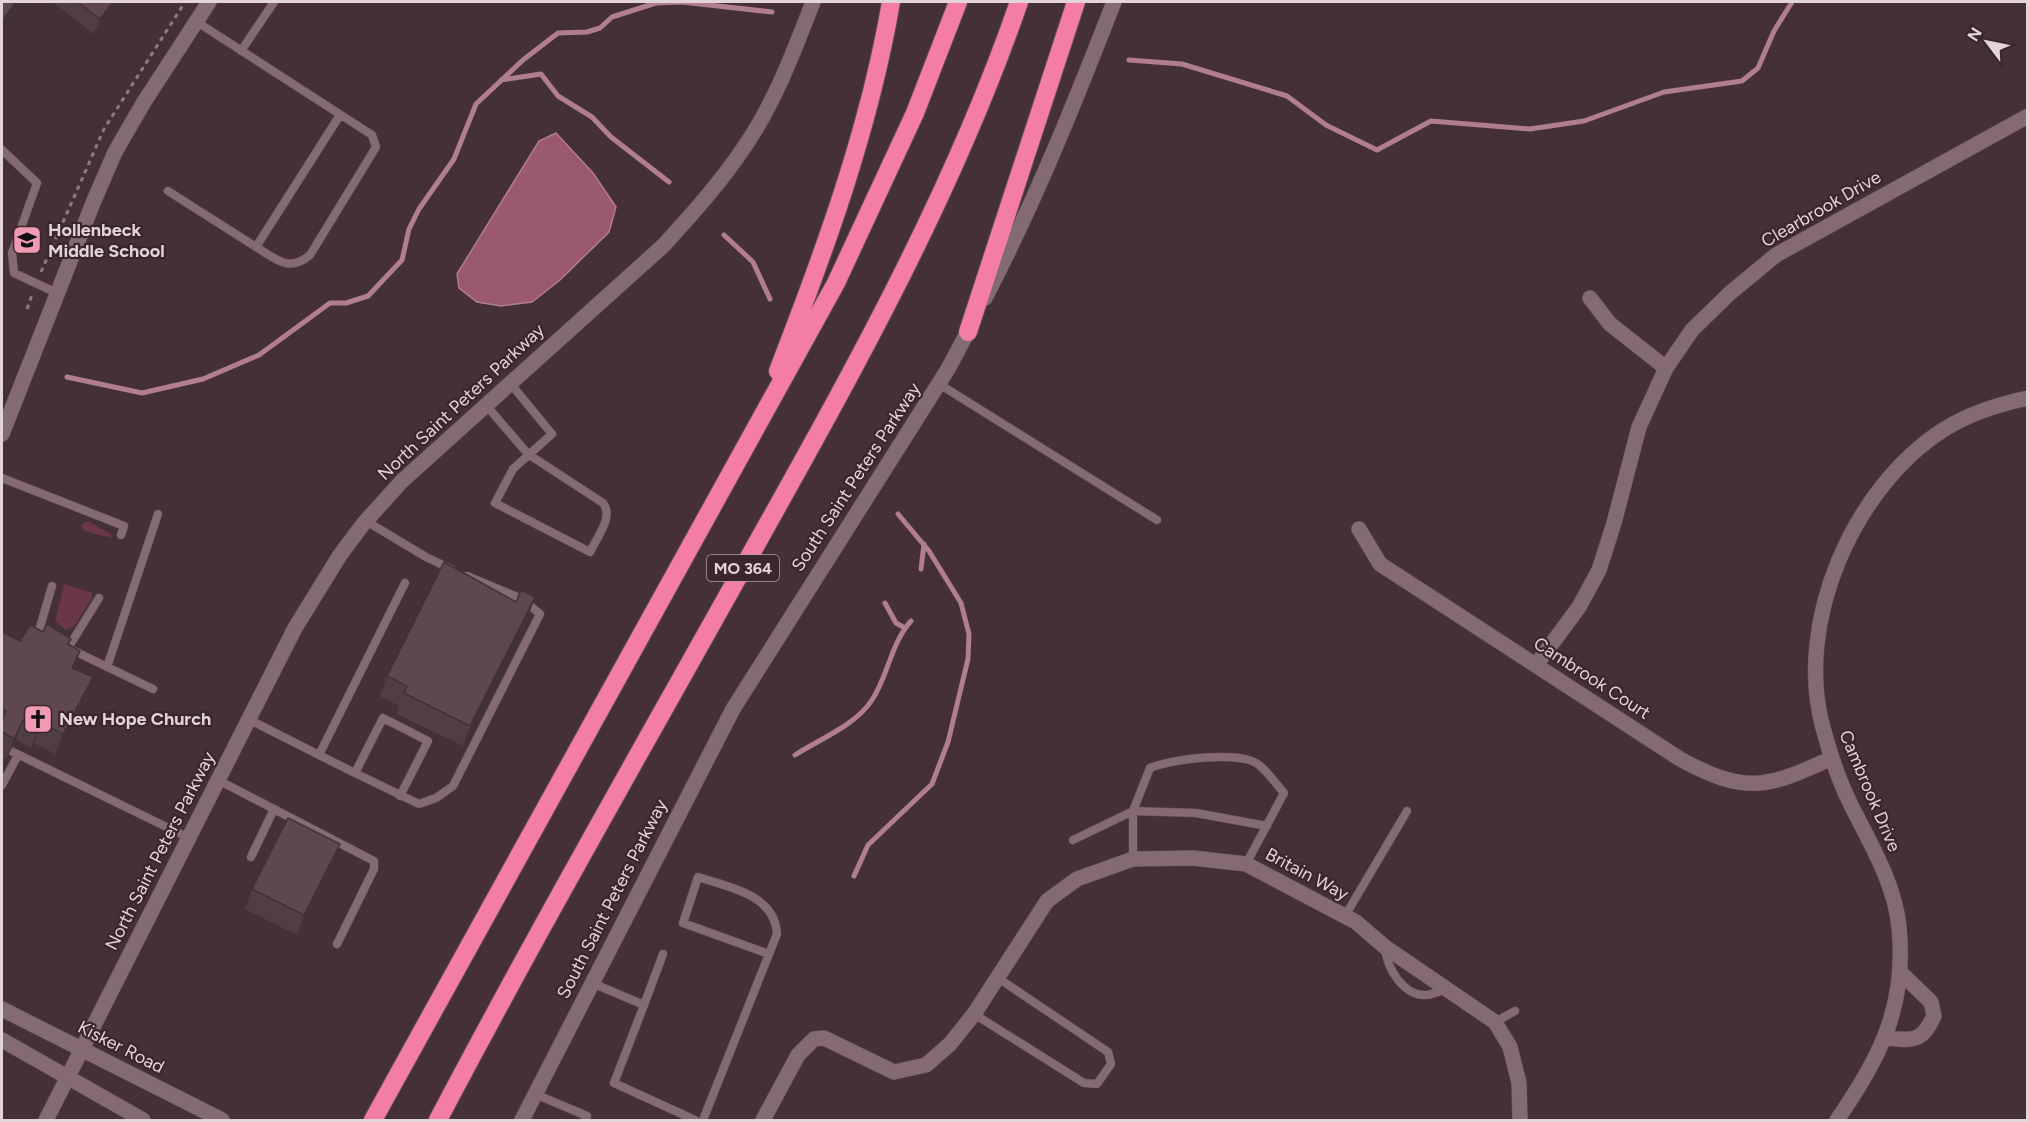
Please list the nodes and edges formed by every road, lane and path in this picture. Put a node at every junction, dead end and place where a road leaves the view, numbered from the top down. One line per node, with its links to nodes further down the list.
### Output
1 (209, 2): 9 (main road)
2 (274, 2): 10 (lane)
3 (813, 2): 20 (main road, North Saint Peters Parkway)
4 (891, 2): 25 (highway)
5 (958, 2): 25 (highway, MO 364)
6 (1018, 2): 83 (highway, MO 364)
7 (1076, 2): 18 (highway)
8 (1114, 2): 18 (main road, South Saint Peters Parkway)
9 (197, 22): 10 (lane); 16 (main road)
10 (241, 51): 11 (lane)
11 (340, 115): 15 (lane); 15 (lane)
12 (2028, 116): 19 (main road, Clearbrook Drive)
13 (2, 150): 16 (lane)
14 (168, 191): 15 (lane)
15 (256, 247)
16 (57, 293): 24 (main road)
17 (1590, 298): 19 (main road)
18 (968, 332): 21 (main road, South Saint Peters Parkway)
19 (1666, 368): 39 (main road, Clearbrook Drive)
20 (509, 383): 23 (main road, North Saint Peters Parkway); 26 (lane)
21 (939, 384): 29 (lane); 67 (main road, South Saint Peters Parkway)
22 (2028, 398): 46 (main road, Cambrook Drive)
23 (485, 404): 26 (lane); 30 (main road, North Saint Peters Parkway)
24 (2, 434)
25 (752, 437): 82 (highway, MO 364)
26 (528, 454): 26 (lane)
27 (2, 478): 32 (lane)
28 (158, 514): 40 (lane)
29 (1157, 520)
30 (366, 521): 42 (main road, North Saint Peters Parkway); 50 (lane)
31 (1359, 529): 39 (main road, Cambrook Court)
32 (121, 535)
33 (405, 583): 45 (lane)
34 (52, 586): 36 (lane)
35 (99, 598): 38 (lane)
36 (48, 639)
37 (58, 644): 38 (lane)
38 (68, 648): 40 (lane)
39 (1536, 664): 46 (main road, Cambrook Court)
40 (107, 667): 41 (lane)
41 (153, 689)
42 (248, 719): 45 (lane); 48 (main road, North Saint Peters Parkway)
43 (9, 750): 44 (lane)
44 (18, 754): 49 (lane); 55 (lane)
45 (319, 755): 47 (lane)
46 (1832, 758): 65 (main road, Cambrook Drive)
47 (355, 774): 50 (lane); 50 (lane)
48 (218, 780): 51 (lane); 55 (main road, North Saint Peters Parkway)
49 (2, 785)
50 (400, 796)
51 (274, 808): 57 (lane); 61 (lane)
52 (1133, 811): 54 (lane); 54 (lane); 56 (lane); 58 (lane)
53 (1407, 811): 60 (lane)
54 (1267, 826): 59 (lane)
55 (189, 838): 76 (main road, North Saint Peters Parkway)
56 (1073, 840)
57 (251, 857)
58 (1133, 860): 59 (main road, Britain Way); 66 (main road, Britain Way)
59 (1246, 864): 60 (main road, Britain Way)
60 (1345, 916): 62 (main road, Britain Way)
61 (337, 944)
62 (1385, 947): 68 (main road, Britain Way); 68 (lane)
63 (663, 954): 69 (lane)
64 (769, 954): 64 (lane); 87 (lane)
65 (1900, 973): 74 (main road, Cambrook Drive); 74 (main road)
66 (998, 978): 72 (main road, Britain Way); 72 (lane)
67 (592, 983): 69 (lane); 78 (main road, South Saint Peters Parkway)
68 (1448, 988): 73 (main road, Britain Way)
69 (644, 1005): 86 (lane)
70 (2, 1009): 76 (main road, Kisker Road)
71 (1515, 1011): 73 (lane)
72 (974, 1014): 88 (main road, Britain Way)
73 (1495, 1022): 89 (main road, Britain Way)
74 (1886, 1038): 90 (main road, Cambrook Drive)
75 (2, 1040): 77 (main road)
76 (81, 1047): 77 (main road, North Saint Peters Parkway); 81 (main road, Kisker Road)
77 (66, 1078): 79 (main road, North Saint Peters Parkway); 80 (main road)
78 (536, 1094): 84 (main road, South Saint Peters Parkway); 85 (lane)
79 (46, 1120)
80 (143, 1120)
81 (222, 1120)
82 (373, 1120)
83 (438, 1120)
84 (522, 1120)
85 (585, 1120)
86 (695, 1120)
87 (703, 1120)
88 (763, 1120)
89 (1520, 1120)
90 (1838, 1120)

